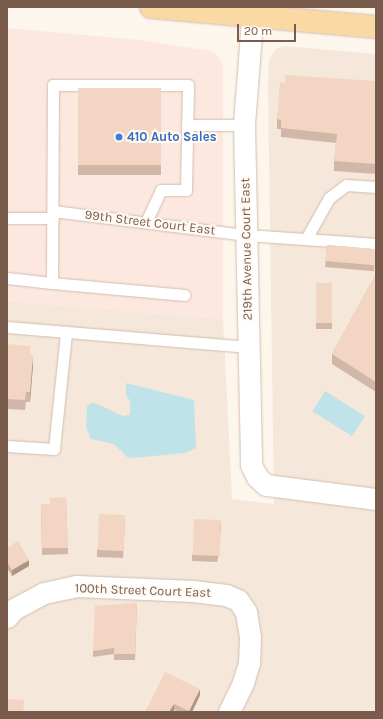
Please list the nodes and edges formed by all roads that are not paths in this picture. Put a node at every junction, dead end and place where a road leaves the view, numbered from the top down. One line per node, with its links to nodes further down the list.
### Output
1 (152, 7): 2 (main road)
2 (252, 11): 3 (main road); 5 (street, 219th Avenue Court East)
3 (376, 27)
4 (187, 124): 5 (lane); 7 (lane); 9 (lane)
5 (244, 125): 10 (street, 219th Avenue Court East)
6 (376, 187): 11 (lane)
7 (53, 214): 8 (lane, 99th Street Court East); 9 (lane, 99th Street Court East); 14 (lane)
8 (7, 218)
9 (146, 222): 10 (lane, 99th Street Court East)
10 (247, 236): 11 (lane, 99th Street Court East); 18 (street, 219th Avenue Court East)
11 (306, 239): 12 (lane, 99th Street Court East)
12 (376, 244)
13 (7, 278): 14 (lane)
14 (52, 283): 15 (lane)
15 (184, 295)
16 (7, 327): 17 (lane)
17 (66, 332): 18 (lane); 19 (lane)
18 (248, 347): 20 (street, 219th Avenue Court East)
19 (7, 446)
20 (376, 499)
21 (10, 613): 22 (street, 100th Street Court East)
22 (229, 712)

